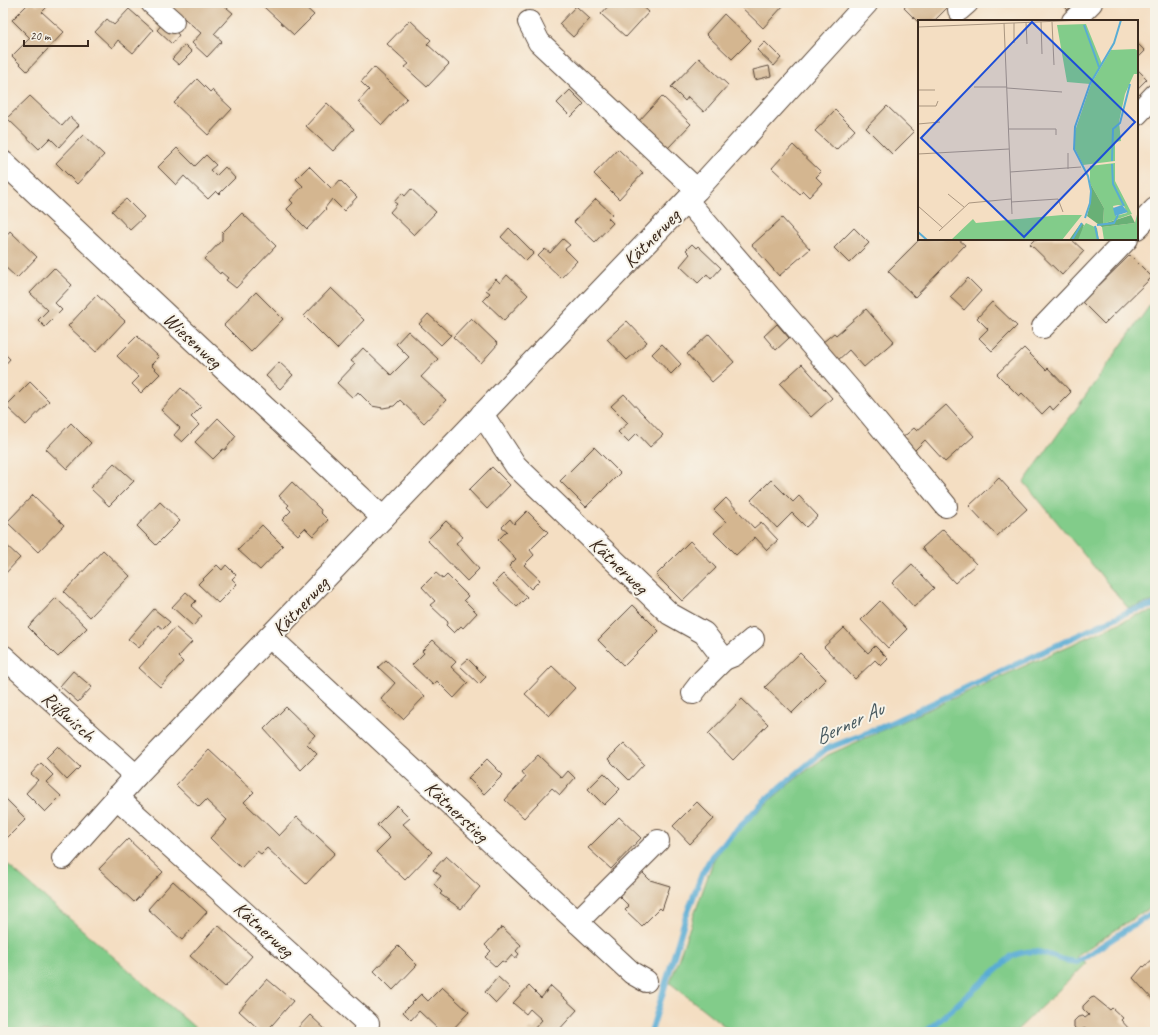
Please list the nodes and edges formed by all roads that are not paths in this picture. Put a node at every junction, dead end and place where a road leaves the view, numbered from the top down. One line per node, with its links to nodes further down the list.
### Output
1 (152, 3): 5 (street)
2 (867, 3): 10 (street, Kätnerweg)
3 (1091, 3): 4 (street)
4 (1074, 20)
5 (173, 22)
6 (529, 22): 10 (street)
7 (1155, 95): 8 (street)
8 (1138, 113)
9 (3, 162): 17 (street, Wiesenweg)
10 (692, 196): 15 (street, Kätnerweg); 16 (street, Kätnerweg)
11 (1155, 209): 12 (street)
12 (1138, 227)
13 (1126, 240): 14 (street)
14 (1043, 327)
15 (482, 414): 17 (street, Kätnerweg); 21 (street, Kätnerweg)
16 (946, 506)
17 (383, 518): 18 (street, Kätnerweg)
18 (270, 637): 23 (street, Kätnerweg); 27 (street, Kätnerstieg)
19 (753, 639): 21 (street)
20 (3, 656): 23 (street, Rüßwisch)
21 (724, 659): 22 (street)
22 (693, 693)
23 (136, 776): 24 (street, Kätnerweg)
24 (116, 797): 26 (street, Kätnerweg); 29 (street, Kätnerweg)
25 (658, 841): 27 (street)
26 (63, 858)
27 (577, 922): 28 (street, Kätnerstieg)
28 (646, 981)
29 (364, 1032)

